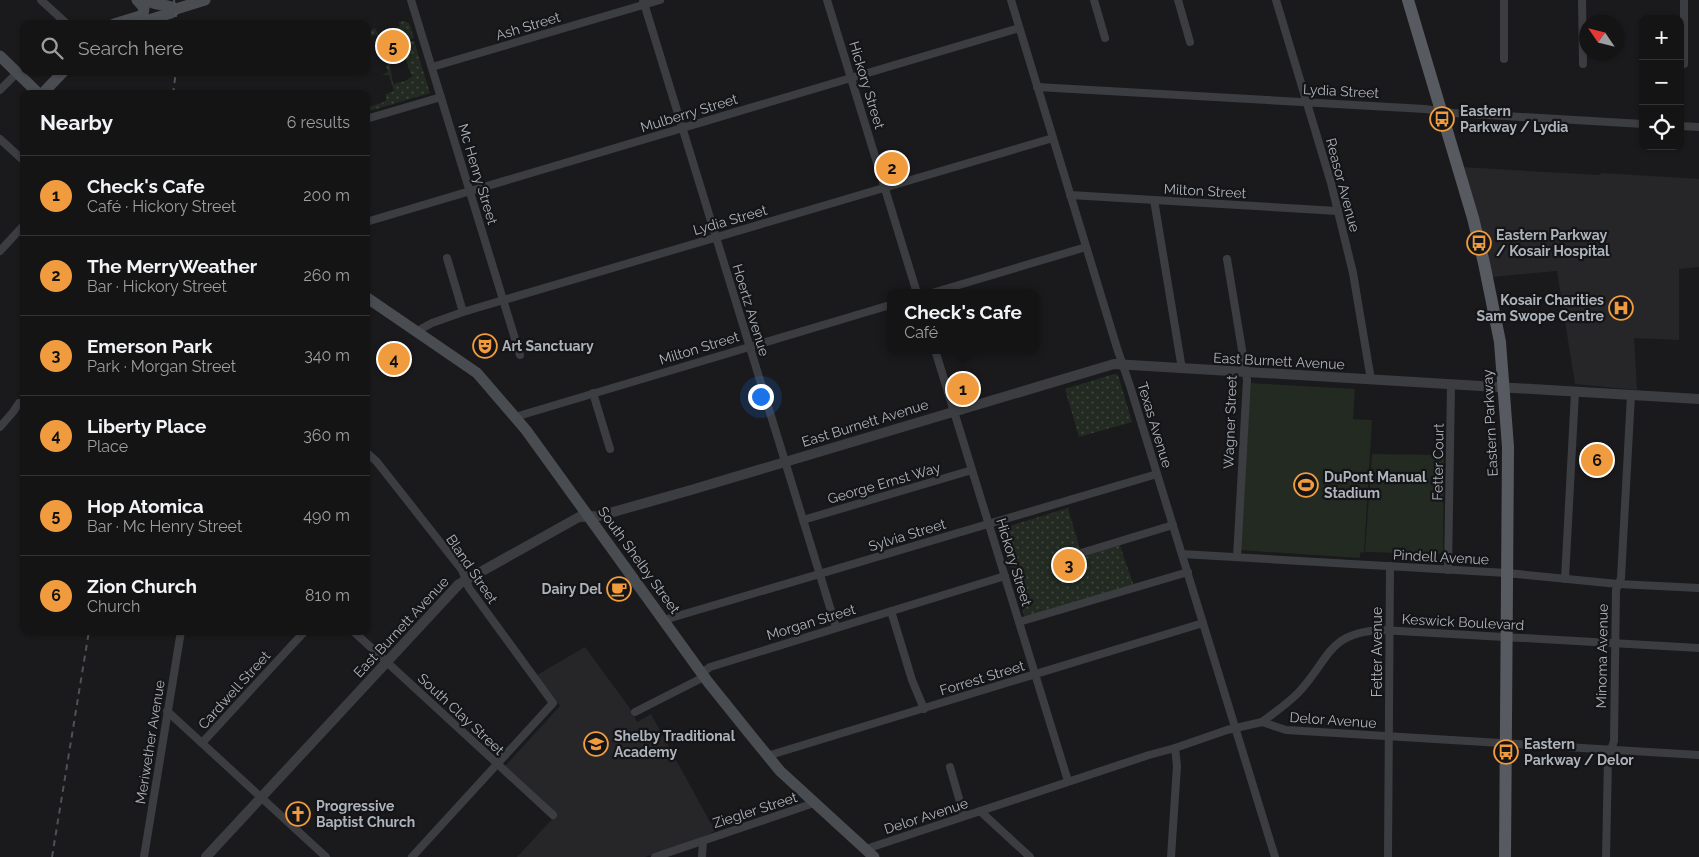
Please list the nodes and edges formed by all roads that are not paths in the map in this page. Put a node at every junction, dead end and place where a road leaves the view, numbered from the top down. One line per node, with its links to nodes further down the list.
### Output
1 (41, 0): 18 (street)
2 (136, 0): 19 (main road)
3 (146, 0): 17 (main road)
4 (205, 0): 17 (main road)
5 (411, 0): 28 (street, Mc Henry Street)
6 (660, 0): 16 (street, Ash Street)
7 (827, 0): 32 (street, Hickory Street)
8 (1010, 0): 21 (street, Texas Avenue)
9 (1094, 0): 22 (street)
10 (1178, 0): 23 (street)
11 (1276, 0): 38 (street, Reasor Avenue)
12 (1408, 0): 39 (main road, Eastern Parkway)
13 (1504, 0): 25 (street)
14 (1582, 0): 27 (street)
15 (1684, 0): 26 (street)
16 (644, 2): 28 (street, Ash Street); 44 (street, Hoertz Avenue)
17 (176, 9): 20 (main road)
18 (63, 20)
19 (126, 20)
20 (150, 20)
21 (1019, 28): 32 (street, Mulberry Street); 33 (street, Texas Avenue)
22 (1104, 38)
23 (1190, 42)
24 (0, 56): 29 (main road)
25 (1504, 59)
26 (1684, 60)
27 (1583, 64)
28 (432, 67): 37 (street, Mc Henry Street)
29 (18, 72): 34 (street)
30 (21, 75): 35 (main road)
31 (60, 75): 36 (main road)
32 (851, 78): 44 (street, Mulberry Street); 48 (street, Hickory Street)
33 (1037, 86): 38 (street, Lydia Street); 45 (street, Texas Avenue)
34 (0, 90)
35 (36, 90)
36 (44, 90)
37 (441, 97): 40 (street); 49 (street, Mc Henry Street)
38 (1307, 102): 39 (street, Lydia Street); 52 (street, Reasor Avenue)
39 (1440, 110): 41 (street, Lydia Street); 75 (main road, Eastern Parkway)
40 (370, 118)
41 (1639, 124)
42 (1684, 126): 43 (street)
43 (1699, 127)
44 (682, 128): 49 (street, Mulberry Street); 55 (street, Hoertz Avenue)
45 (1053, 138): 48 (street, Lydia Street); 50 (street, Texas Avenue)
46 (0, 139): 47 (street)
47 (20, 157)
48 (885, 188): 55 (street, Lydia Street); 60 (street, Hickory Street)
49 (470, 192): 53 (street, Mulberry Street); 63 (street, Mc Henry Street)
50 (1070, 195): 51 (street, Milton Street); 56 (street, Texas Avenue)
51 (1154, 200): 52 (street, Milton Street); 71 (street)
52 (1338, 211): 73 (street, Reasor Avenue)
53 (370, 221)
54 (20, 229): 57 (street)
55 (716, 238): 63 (street, Lydia Street); 67 (street, Hoertz Avenue)
56 (1086, 247): 61 (street); 70 (street, Texas Avenue)
57 (0, 251)
58 (447, 258): 65 (street)
59 (1227, 259): 72 (street, Wagner Street)
60 (917, 289)
61 (945, 289)
62 (370, 300): 66 (main road, South Shelby Street)
63 (504, 300): 65 (street, Lydia Street); 69 (street, Mc Henry Street)
64 (887, 306): 67 (street, Milton Street)
65 (463, 312): 66 (street, Lydia Street)
66 (417, 331): 82 (main road, South Shelby Street)
67 (749, 347): 77 (street, Milton Street); 86 (street, Hoertz Avenue)
68 (936, 354): 81 (street, Hickory Street)
69 (520, 356)
70 (1123, 365): 71 (street, East Burnett Avenue); 81 (street, East Burnett Avenue); 88 (street, Texas Avenue)
71 (1182, 369): 72 (street, East Burnett Avenue)
72 (1245, 372): 73 (street, East Burnett Avenue); 95 (street, Wagner Street)
73 (1371, 380): 74 (street, East Burnett Avenue)
74 (1451, 385): 75 (street, East Burnett Avenue); 97 (street, Fetter Court)
75 (1504, 388): 76 (street, East Burnett Avenue); 99 (main road, Eastern Parkway)
76 (1575, 392): 78 (street, East Burnett Avenue); 102 (street)
77 (593, 393): 82 (street, Milton Street); 84 (street)
78 (1631, 395): 79 (street, East Burnett Avenue); 104 (street, Minoma Avenue)
79 (1699, 399)
80 (19, 402): 83 (street)
81 (954, 411): 86 (street, East Burnett Avenue); 87 (street, Hickory Street)
82 (515, 417): 89 (main road, South Shelby Street)
83 (0, 427)
84 (610, 449)
85 (370, 456): 103 (street, Bland Street)
86 (785, 461): 89 (street, East Burnett Avenue); 90 (street, Hoertz Avenue)
87 (972, 470): 90 (street, George Ernst Way); 91 (street, Hickory Street)
88 (1157, 474): 91 (street, Sylvia Street); 92 (street, Texas Avenue)
89 (588, 516): 103 (street, East Burnett Avenue); 107 (main road, South Shelby Street)
90 (802, 520): 100 (street, Hoertz Avenue)
91 (989, 524): 100 (street, Sylvia Street); 101 (street, Hickory Street)
92 (1173, 525): 93 (street); 94 (street, Texas Avenue)
93 (1081, 553)
94 (1182, 554): 95 (street, Pindell Avenue); 98 (street, Texas Avenue)
95 (1236, 557): 96 (street, Pindell Avenue)
96 (1390, 566): 97 (street, Pindell Avenue); 111 (street, Fetter Avenue)
97 (1448, 570): 99 (street, Pindell Avenue)
98 (1188, 572): 108 (street); 109 (street, Texas Avenue)
99 (1507, 573): 102 (street, Pindell Avenue); 115 (main road, Eastern Parkway)
100 (820, 574): 107 (street, Sylvia Street); 110 (street, Hoertz Avenue)
101 (1005, 576): 106 (street, Morgan Street); 108 (street, Hickory Street)
102 (1565, 579): 104 (street, Pindell Avenue)
103 (466, 580): 118 (street, East Burnett Avenue); 133 (street, Bland Street)
104 (1618, 584): 105 (street, Pindell Avenue); 116 (street, Minoma Avenue)
105 (1699, 588)
106 (891, 611): 110 (street, Morgan Street); 121 (street)
107 (664, 620): 119 (main road, South Shelby Street)
108 (1019, 622): 120 (street, Hickory Street)
109 (1203, 623): 120 (street, Forrest Street); 125 (street, Texas Avenue)
110 (836, 627): 119 (street, Morgan Street)
111 (1390, 630): 115 (street, Keswick Boulevard); 124 (street, Keswick Boulevard); 126 (street, Fetter Avenue)
112 (180, 635): 122 (street, Meriwether Avenue)
113 (301, 635): 127 (street, Cardwell Street)
114 (357, 635): 118 (street, South Clay Street)
115 (1507, 637): 116 (street, Keswick Boulevard); 128 (main road, Eastern Parkway)
116 (1615, 643): 117 (street, Keswick Boulevard); 130 (street, Minoma Avenue)
117 (1699, 648)
118 (386, 662): 133 (street, South Clay Street); 136 (street, East Burnett Avenue)
119 (702, 674): 123 (street, Morgan Street); 132 (main road, South Shelby Street)
120 (1035, 674): 121 (street, Forrest Street); 135 (street, Hickory Street)
121 (924, 708): 132 (street, Forrest Street)
122 (167, 711): 127 (street); 143 (street, Meriwether Avenue)
123 (635, 712)
124 (1262, 722): 125 (street, Delor Avenue); 126 (street, Delor Avenue)
125 (1237, 729): 129 (street, Delor Avenue); 151 (street, Texas Avenue)
126 (1389, 736): 128 (street, Delor Avenue); 152 (street, Fetter Avenue)
127 (202, 743): 136 (street)
128 (1506, 743): 130 (street, Delor Avenue); 153 (main road, Eastern Parkway)
129 (1175, 748): 135 (street, Delor Avenue); 150 (street)
130 (1611, 749): 131 (street, Delor Avenue); 154 (street, Minoma Avenue)
131 (1699, 755)
132 (767, 756): 137 (main road, South Shelby Street)
133 (497, 765): 139 (street, South Clay Street); 146 (street)
134 (950, 766): 140 (street)
135 (1068, 781): 138 (street, Delor Avenue)
136 (261, 798): 144 (street, East Burnett Avenue); 145 (street)
137 (814, 803): 141 (street, Ziegler Street); 142 (main road, South Shelby Street)
138 (980, 811): 140 (street, Delor Avenue); 149 (street)
139 (553, 815)
140 (964, 816): 142 (street, Delor Avenue)
141 (704, 841): 147 (street); 148 (street)
142 (870, 853)
143 (144, 857)
144 (206, 857)
145 (326, 857)
146 (412, 857)
147 (655, 857)
148 (702, 857)
149 (1030, 857)
150 (1172, 857)
151 (1275, 857)
152 (1388, 857)
153 (1505, 857)
154 (1606, 857)

